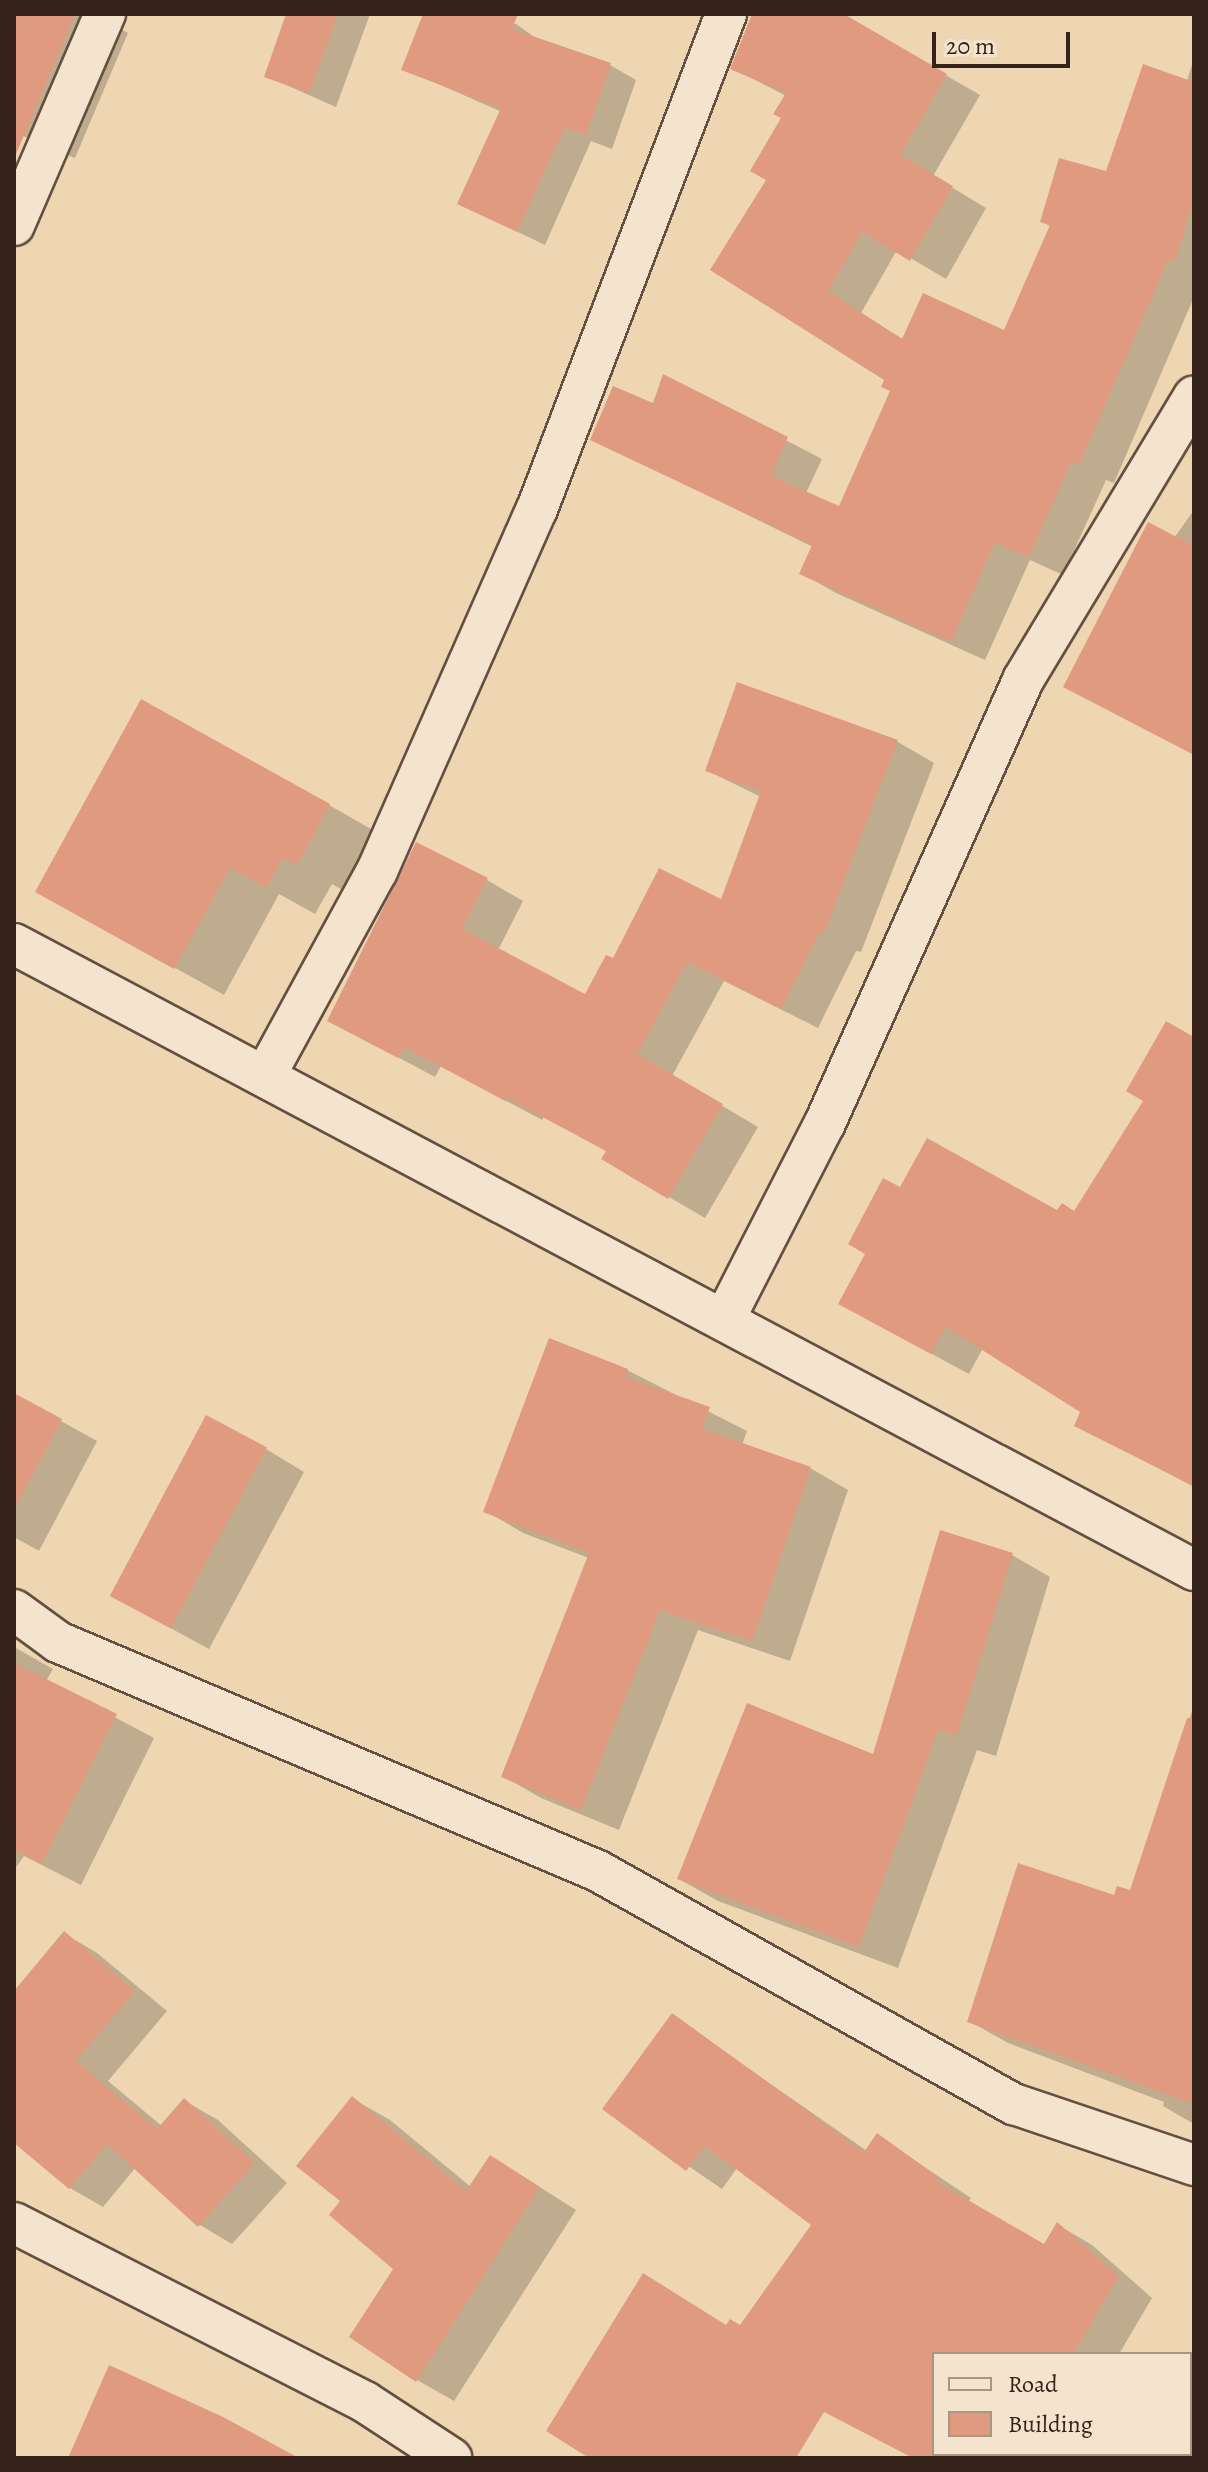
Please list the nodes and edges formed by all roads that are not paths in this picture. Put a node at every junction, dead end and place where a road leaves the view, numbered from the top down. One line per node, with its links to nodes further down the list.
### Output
1 (105, 14): 3 (street)
2 (726, 14): 6 (street)
3 (14, 225)
4 (1194, 397): 7 (street)
5 (14, 944): 6 (street)
6 (265, 1076): 7 (street)
7 (724, 1320): 8 (street)
8 (1194, 1570)
9 (14, 1610): 10 (street)
10 (1194, 2165)
11 (14, 2223): 12 (street)
12 (451, 2458)

